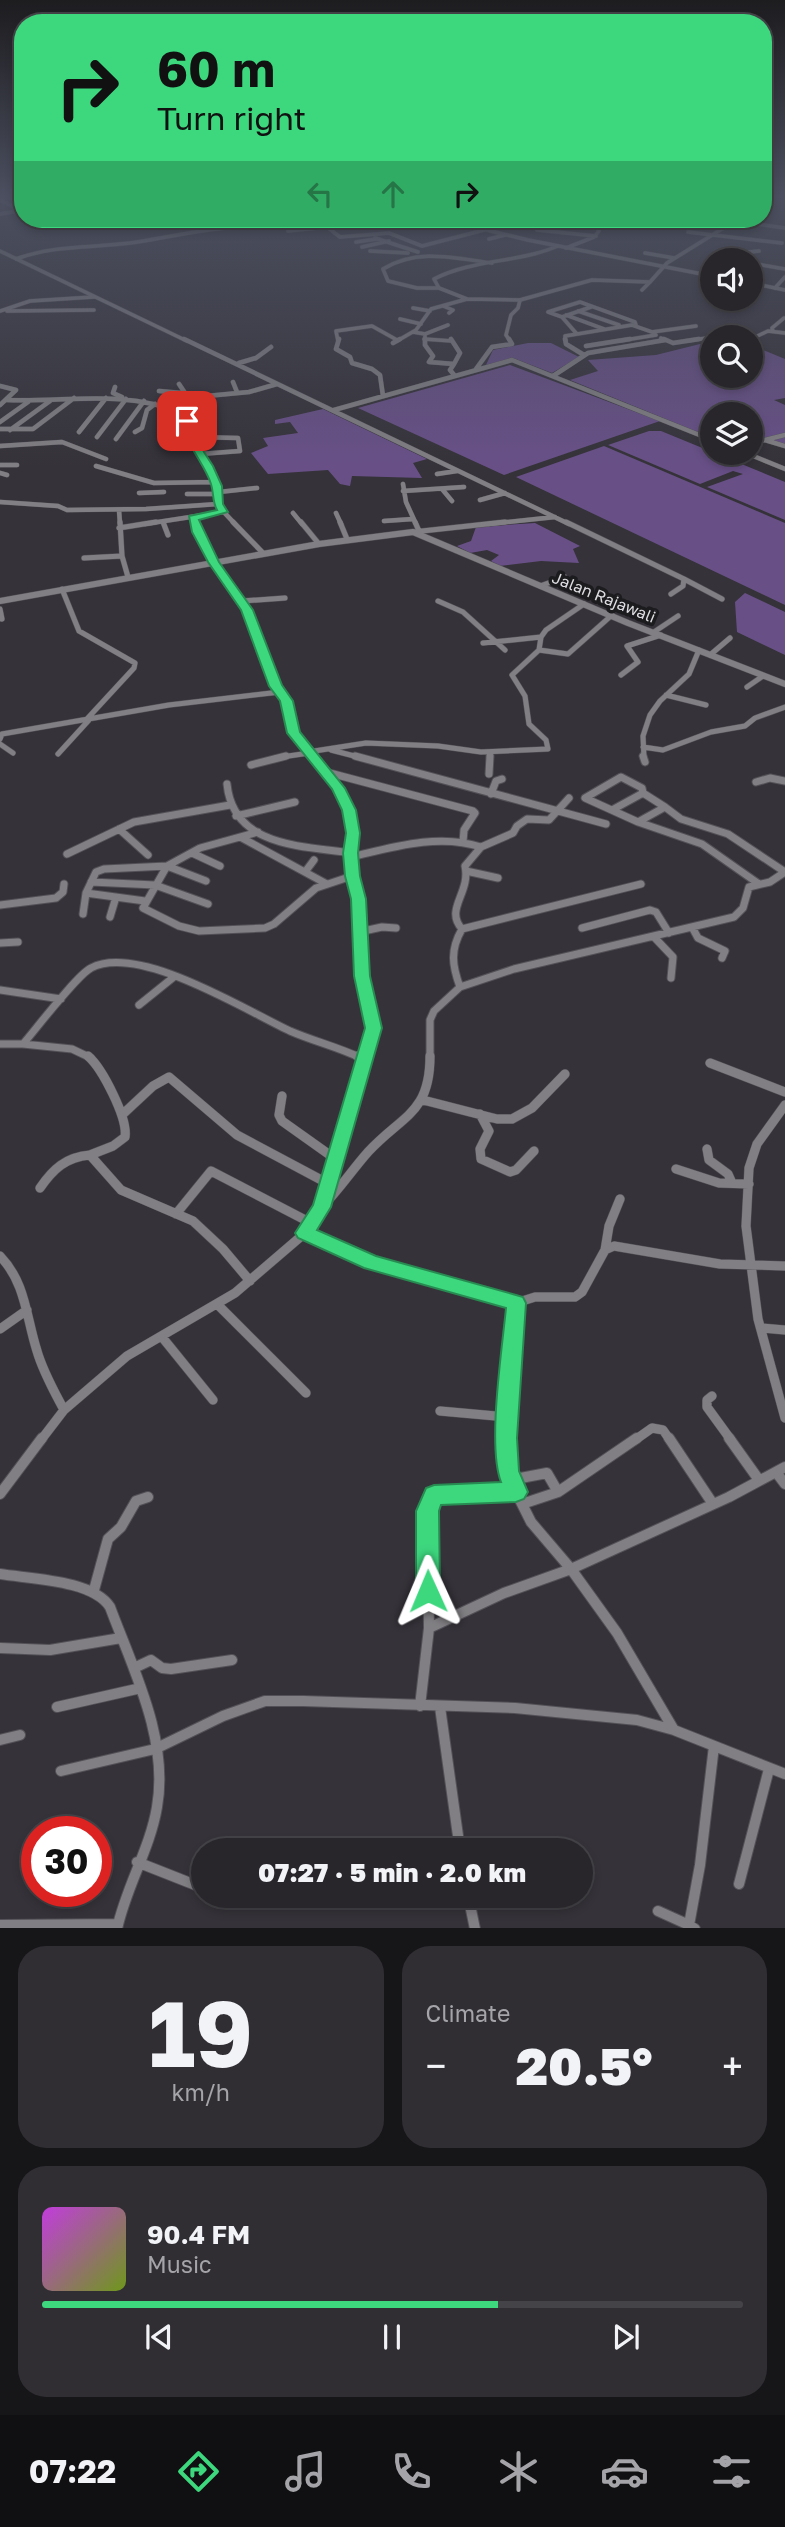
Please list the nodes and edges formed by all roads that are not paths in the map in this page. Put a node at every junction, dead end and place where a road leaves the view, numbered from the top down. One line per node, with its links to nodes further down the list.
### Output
1 (75, 287): 11 (street)
2 (408, 287): 6 (street); 10 (street)
3 (567, 287): 13 (street)
4 (645, 287): 8 (street)
5 (770, 287): 7 (street)
6 (439, 288): 12 (street)
7 (775, 288): 9 (street)
8 (642, 290)
9 (785, 290)
10 (420, 294)
11 (97, 297): 18 (street); 44 (street)
12 (467, 299): 13 (street); 14 (street)
13 (520, 300): 46 (street)
14 (442, 306): 19 (street); 21 (street)
15 (591, 307): 20 (street); 22 (street); 27 (street)
16 (414, 308): 19 (street)
17 (94, 310): 18 (street)
18 (0, 311)
19 (430, 311): 25 (street)
20 (578, 311): 22 (street); 29 (street)
21 (449, 313)
22 (564, 316): 30 (street); 33 (street)
23 (784, 318): 31 (street)
24 (400, 319): 25 (street)
25 (421, 324): 32 (street)
26 (448, 325): 37 (street)
27 (636, 325): 29 (street); 34 (street)
28 (696, 326): 34 (street)
29 (623, 327): 30 (street)
30 (605, 329): 33 (street)
31 (773, 331): 35 (street); 36 (street)
32 (414, 332): 37 (street); 57 (street)
33 (576, 333): 43 (street)
34 (654, 333): 39 (street); 42 (street)
35 (785, 333)
36 (763, 335)
37 (425, 336): 45 (street); 45 (street)
38 (670, 337): 39 (street)
39 (663, 339): 40 (street); 42 (street)
40 (700, 339)
41 (271, 347): 44 (street)
42 (595, 352): 43 (street)
43 (584, 355): 48 (street)
44 (238, 364): 51 (street)
45 (454, 364): 47 (street)
46 (476, 370): 47 (street); 48 (street)
47 (455, 376): 57 (street)
48 (553, 376): 77 (street)
49 (233, 382): 56 (street)
50 (179, 384): 55 (street)
51 (277, 384): 56 (street); 67 (street)
52 (0, 386): 65 (street)
53 (115, 387): 62 (street)
54 (159, 391): 55 (street)
55 (185, 393): 59 (street)
56 (237, 393): 59 (street)
57 (383, 396): 67 (street)
58 (94, 397): 60 (street); 61 (street); 65 (street)
59 (196, 397): 68 (street)
60 (74, 398): 63 (street); 71 (street)
61 (106, 398): 62 (street); 75 (street)
62 (125, 399): 64 (street); 79 (street)
63 (50, 401): 69 (street); 70 (street)
64 (145, 401): 66 (street); 81 (street)
65 (3, 402)
66 (155, 404): 68 (street); 76 (street)
67 (334, 411): 92 (street)
68 (185, 413): 80 (street)
69 (9, 415): 70 (street); 72 (street)
70 (28, 417): 71 (street); 74 (street)
71 (47, 419): 74 (street)
72 (0, 422)
73 (0, 429): 74 (street)
74 (9, 430)
75 (79, 432)
76 (135, 432)
77 (700, 435)
78 (785, 435): 82 (street)
79 (97, 437)
80 (194, 437): 85 (street); 85 (street)
81 (116, 439)
82 (765, 440): 84 (street)
83 (0, 446): 86 (street)
84 (785, 446)
85 (200, 454): 96 (street)
86 (106, 459)
87 (763, 460): 91 (street)
88 (0, 464): 89 (street)
89 (17, 465)
90 (96, 466): 97 (street)
91 (785, 469)
92 (459, 470): 94 (street); 105 (street)
93 (0, 473): 95 (street)
94 (437, 474)
95 (7, 475)
96 (215, 482): 97 (street); 104 (street)
97 (168, 484): 103 (street)
98 (403, 484): 102 (street)
99 (464, 487): 101 (street)
100 (257, 488): 104 (street)
101 (442, 489): 102 (street); 108 (street)
102 (403, 491): 117 (street)
103 (139, 493)
104 (219, 493): 106 (street); 110 (street)
105 (506, 493): 107 (street); 115 (street)
106 (187, 494)
107 (480, 500)
108 (452, 501)
109 (0, 502): 111 (street)
110 (218, 504): 111 (street); 112 (street)
111 (119, 510): 120 (street)
112 (223, 512): 116 (street); 125 (street)
113 (293, 513): 124 (street)
114 (336, 513): 123 (street)
115 (556, 517): 121 (street); 131 (street)
116 (193, 518): 119 (street); 128 (street)
117 (413, 519): 118 (street); 121 (street)
118 (384, 521)
119 (163, 522): 120 (street); 122 (street)
120 (119, 528): 126 (street)
121 (416, 531): 123 (street); 132 (street, Jalan Rajawali)
122 (168, 535)
123 (347, 540): 124 (street)
124 (319, 544): 125 (street)
125 (263, 553): 128 (street)
126 (122, 556): 127 (street); 129 (street)
127 (83, 558)
128 (213, 562): 129 (street); 138 (street)
129 (128, 577): 133 (street)
130 (565, 578): 132 (street)
131 (684, 579): 134 (street); 136 (street)
132 (540, 586): 140 (street, Jalan Rajawali)
133 (62, 589): 137 (street); 162 (street)
134 (671, 594)
135 (285, 598): 138 (street)
136 (722, 598)
137 (0, 601)
138 (242, 601): 158 (street)
139 (438, 601): 148 (street)
140 (584, 604): 142 (street, Jalan Rajawali); 146 (street)
141 (0, 609): 144 (street)
142 (612, 615): 145 (street, Jalan Rajawali); 151 (street)
143 (678, 616): 145 (street)
144 (2, 619)
145 (657, 633): 152 (street, Jalan Rajawali); 154 (street)
146 (541, 637): 148 (street); 151 (street)
147 (730, 638): 153 (street)
148 (496, 640): 149 (street); 150 (street)
149 (483, 643)
150 (505, 650)
151 (539, 650): 167 (street)
152 (699, 650): 153 (street, Jalan Rajawali); 159 (street)
153 (710, 654): 155 (street, Jalan Rajawali)
154 (621, 675)
155 (763, 676): 156 (street, Jalan Rajawali); 157 (street)
156 (785, 684)
157 (747, 688)
158 (280, 692): 162 (street); 166 (street)
159 (666, 695): 160 (street); 164 (street)
160 (706, 705)
161 (785, 707): 164 (street)
162 (88, 720): 163 (street); 169 (street)
163 (0, 741): 168 (street)
164 (643, 747): 170 (street)
165 (327, 748): 166 (street); 167 (street); 179 (street)
166 (309, 752): 171 (street); 172 (street)
167 (490, 752): 173 (street)
168 (13, 753)
169 (58, 754)
170 (645, 762)
171 (251, 765)
172 (326, 772): 192 (street); 197 (street)
173 (489, 774)
174 (502, 779): 179 (street)
175 (785, 781): 176 (street)
176 (756, 782)
177 (227, 784): 182 (street)
178 (643, 793): 183 (street); 184 (street); 184 (street)
179 (491, 794): 185 (street)
180 (569, 798): 185 (street)
181 (296, 802): 186 (street)
182 (230, 805): 186 (street); 189 (street)
183 (665, 807): 187 (street); 203 (street)
184 (612, 810): 187 (street)
185 (558, 812): 188 (street); 193 (street)
186 (236, 816): 190 (street)
187 (638, 822): 211 (street)
188 (606, 824)
189 (119, 829): 195 (street); 196 (street)
190 (258, 832): 191 (street); 197 (street)
191 (242, 838): 194 (street); 202 (street)
192 (463, 842): 193 (street); 197 (street)
193 (481, 847): 201 (street)
194 (192, 853): 199 (street); 200 (street)
195 (67, 854)
196 (148, 855)
197 (351, 855): 204 (street)
198 (314, 860): 202 (street)
199 (167, 866): 206 (street); 207 (street); 212 (street)
200 (220, 866)
201 (466, 871): 205 (street); 223 (street)
202 (305, 872): 208 (street)
203 (785, 872): 211 (street)
204 (352, 876): 208 (street); 224 (street)
205 (498, 878)
206 (206, 881)
207 (90, 882): 212 (street); 213 (street)
208 (325, 883): 215 (street)
209 (64, 884): 217 (street)
210 (641, 884): 223 (street)
211 (759, 884): 220 (street)
212 (155, 885): 215 (street); 216 (street)
213 (86, 893): 214 (street); 218 (street)
214 (116, 897): 215 (street); 219 (street)
215 (145, 901)
216 (208, 904)
217 (0, 905)
218 (83, 914)
219 (110, 917)
220 (692, 927): 225 (street); 229 (street)
221 (396, 928): 224 (street)
222 (582, 928): 225 (street)
223 (462, 929): 232 (street)
224 (359, 932): 238 (street)
225 (669, 933): 226 (street)
226 (654, 937): 231 (street); 232 (street)
227 (18, 942): 228 (street)
228 (0, 943)
229 (722, 958)
230 (175, 976): 234 (street); 235 (street); 238 (street)
231 (671, 978)
232 (460, 987): 243 (street)
233 (0, 990): 234 (street)
234 (61, 999): 237 (street)
235 (139, 1005)
236 (0, 1044): 237 (street)
237 (23, 1044): 245 (street)
238 (366, 1059): 250 (street)
239 (710, 1063): 241 (street)
240 (565, 1074): 246 (street)
241 (785, 1093)
242 (282, 1096): 250 (street)
243 (423, 1100): 246 (street); 257 (street)
244 (785, 1105): 254 (street)
245 (124, 1113): 249 (street); 252 (street)
246 (480, 1114): 248 (street)
247 (707, 1149): 253 (street)
248 (534, 1151)
249 (90, 1155): 255 (street); 258 (street)
250 (334, 1158): 252 (street)
251 (676, 1169): 253 (street)
252 (327, 1183): 257 (street)
253 (732, 1183): 254 (street)
254 (748, 1184): 263 (street)
255 (40, 1188)
256 (620, 1199): 261 (street)
257 (322, 1207): 259 (street)
258 (176, 1214): 259 (street); 265 (street)
259 (311, 1223): 260 (street)
260 (305, 1233): 265 (street); 266 (street)
261 (605, 1250): 263 (street); 266 (street)
262 (0, 1255): 268 (street)
263 (749, 1263): 264 (street); 269 (street)
264 (785, 1266)
265 (250, 1281): 267 (street)
266 (516, 1303): 278 (street)
267 (218, 1305): 272 (street); 273 (street)
268 (27, 1310): 270 (street); 276 (street)
269 (761, 1328): 271 (street); 279 (street)
270 (0, 1329)
271 (785, 1330)
272 (162, 1337): 275 (street); 276 (street)
273 (306, 1394)
274 (712, 1396): 282 (street)
275 (213, 1400)
276 (64, 1410): 286 (street)
277 (440, 1411): 278 (street)
278 (507, 1417): 281 (street)
279 (785, 1418)
280 (780, 1469): 282 (street); 283 (street)
281 (510, 1480): 284 (street); 285 (street)
282 (759, 1480): 289 (street)
283 (785, 1484)
284 (516, 1492): 288 (street); 293 (street)
285 (558, 1492): 288 (street); 289 (street)
286 (0, 1494)
287 (148, 1497): 292 (street)
288 (522, 1504): 290 (street)
289 (713, 1504): 290 (street)
290 (571, 1569): 293 (street); 302 (street)
291 (0, 1574): 292 (street)
292 (94, 1590): 294 (street)
293 (429, 1628): 299 (street)
294 (121, 1638): 295 (street); 297 (street)
295 (0, 1648)
296 (232, 1660): 297 (street)
297 (134, 1668): 298 (street)
298 (141, 1688): 300 (street); 306 (street)
299 (420, 1706): 301 (street); 306 (street)
300 (57, 1707)
301 (440, 1707): 302 (street); 310 (street)
302 (674, 1730): 305 (street)
303 (20, 1735): 304 (street)
304 (0, 1740)
305 (714, 1746): 307 (street); 318 (street)
306 (155, 1749): 308 (street); 311 (street)
307 (769, 1769): 309 (street); 313 (street)
308 (61, 1771)
309 (785, 1774)
310 (458, 1838)
311 (137, 1862): 312 (street); 317 (street)
312 (191, 1883)
313 (739, 1884)
314 (471, 1908): 319 (street)
315 (658, 1911): 318 (street)
316 (0, 1925): 317 (street)
317 (117, 1926)
318 (692, 1927)
319 (475, 1928)

